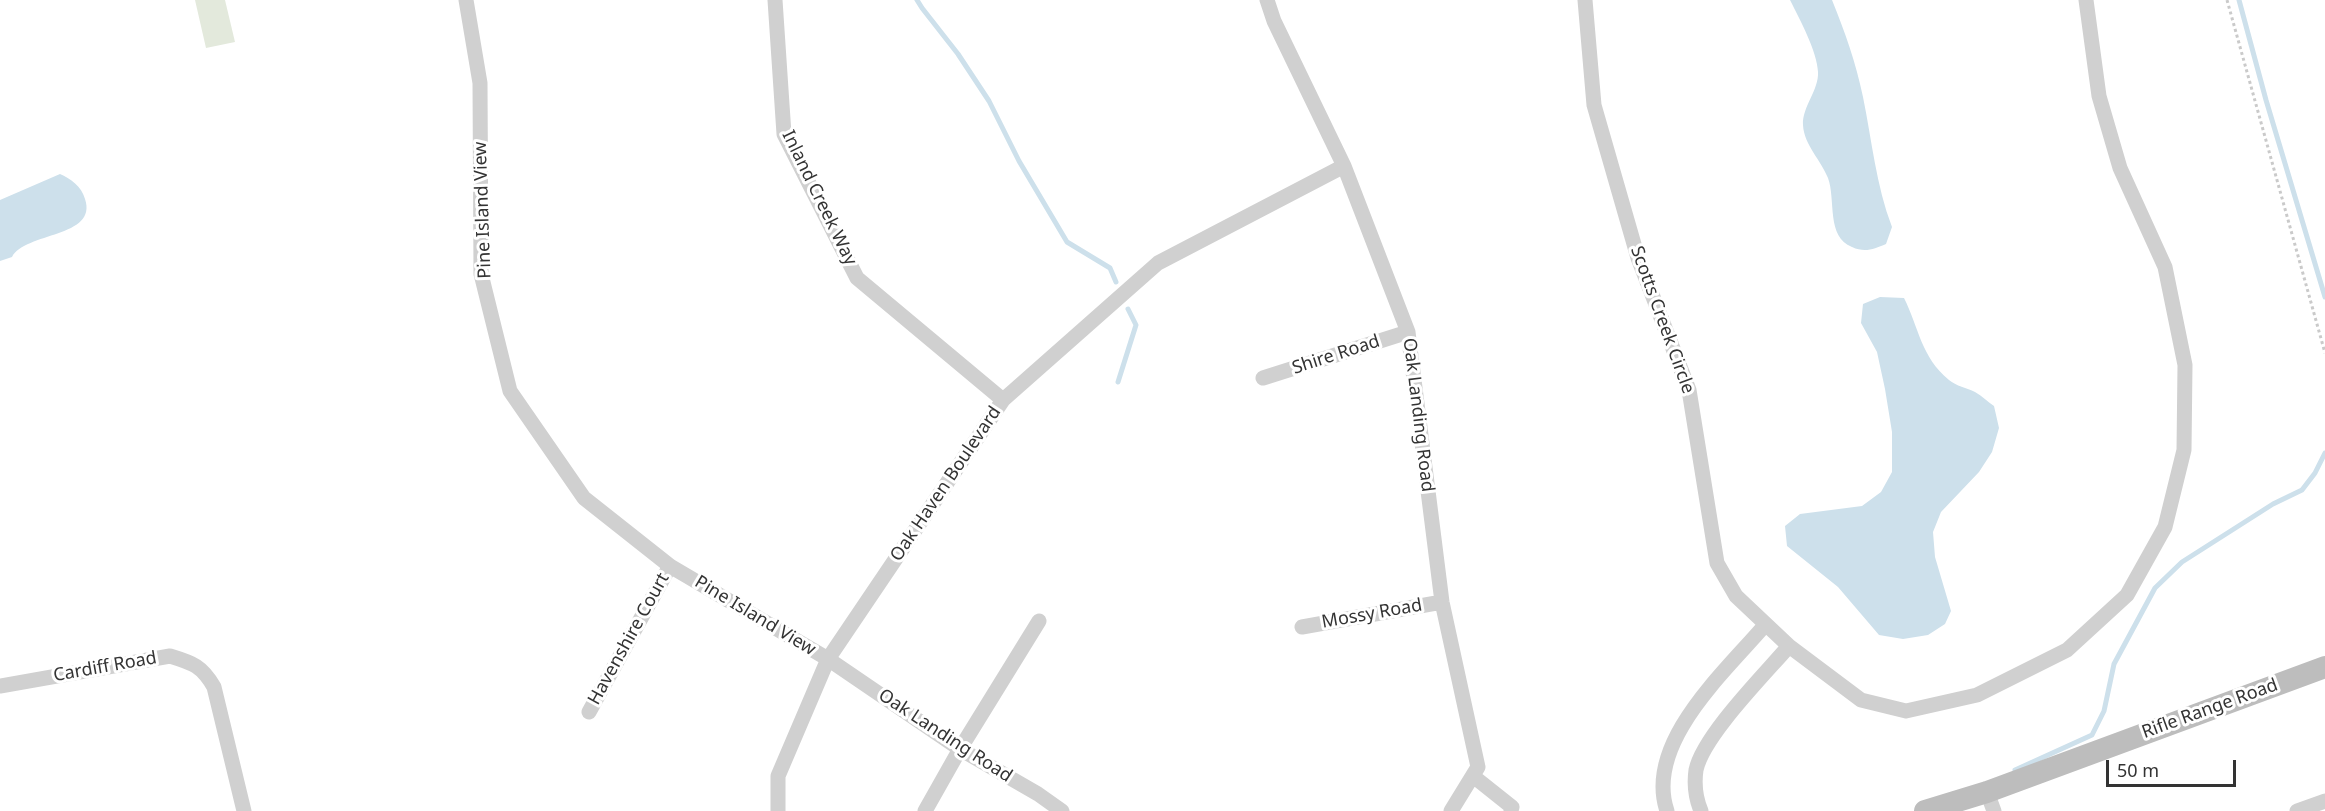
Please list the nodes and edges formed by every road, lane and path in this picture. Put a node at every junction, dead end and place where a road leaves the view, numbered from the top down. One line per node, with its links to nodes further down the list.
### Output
1 (466, 0): 12 (street, Pine Island View)
2 (775, 0): 11 (street, Inland Creek Way)
3 (1267, 0): 7 (street, Oak Landing Road)
4 (1585, 0): 15 (street, Scotts Creek Circle)
5 (2086, 0): 17 (street, Scotts Creek Circle)
6 (2227, 0): 9 (path)
7 (1344, 166): 8 (street, Oak Landing Road); 11 (street, Oak Haven Boulevard)
8 (1408, 332): 10 (street, Shire Road); 13 (street, Oak Landing Road)
9 (2325, 353)
10 (1263, 378)
11 (1003, 400): 18 (street, Oak Haven Boulevard)
12 (670, 566): 18 (street, Pine Island View); 21 (street, Havenshire Court)
13 (1442, 602): 16 (street, Mossy Road); 23 (street, Oak Landing Road)
14 (1039, 621): 22 (street)
15 (1766, 626): 17 (street, Scotts Creek Circle); 32 (street)
16 (1302, 627)
17 (1789, 646): 33 (street)
18 (828, 659): 22 (street, Oak Landing Road); 27 (street, Oak Haven Boulevard)
19 (2325, 668): 24 (main road, Rifle Range Road)
20 (0, 686): 26 (street, Cardiff Road)
21 (589, 712)
22 (960, 749): 28 (street); 29 (street, Oak Landing Road)
23 (1473, 776): 30 (street); 31 (street)
24 (1991, 801): 34 (main road, Rifle Range Road)
25 (2325, 801): 35 (street)
26 (244, 811)
27 (778, 811)
28 (925, 811)
29 (1062, 811)
30 (1451, 811)
31 (1511, 811)
32 (1667, 811)
33 (1701, 811)
34 (1925, 811)
35 (2297, 811)

